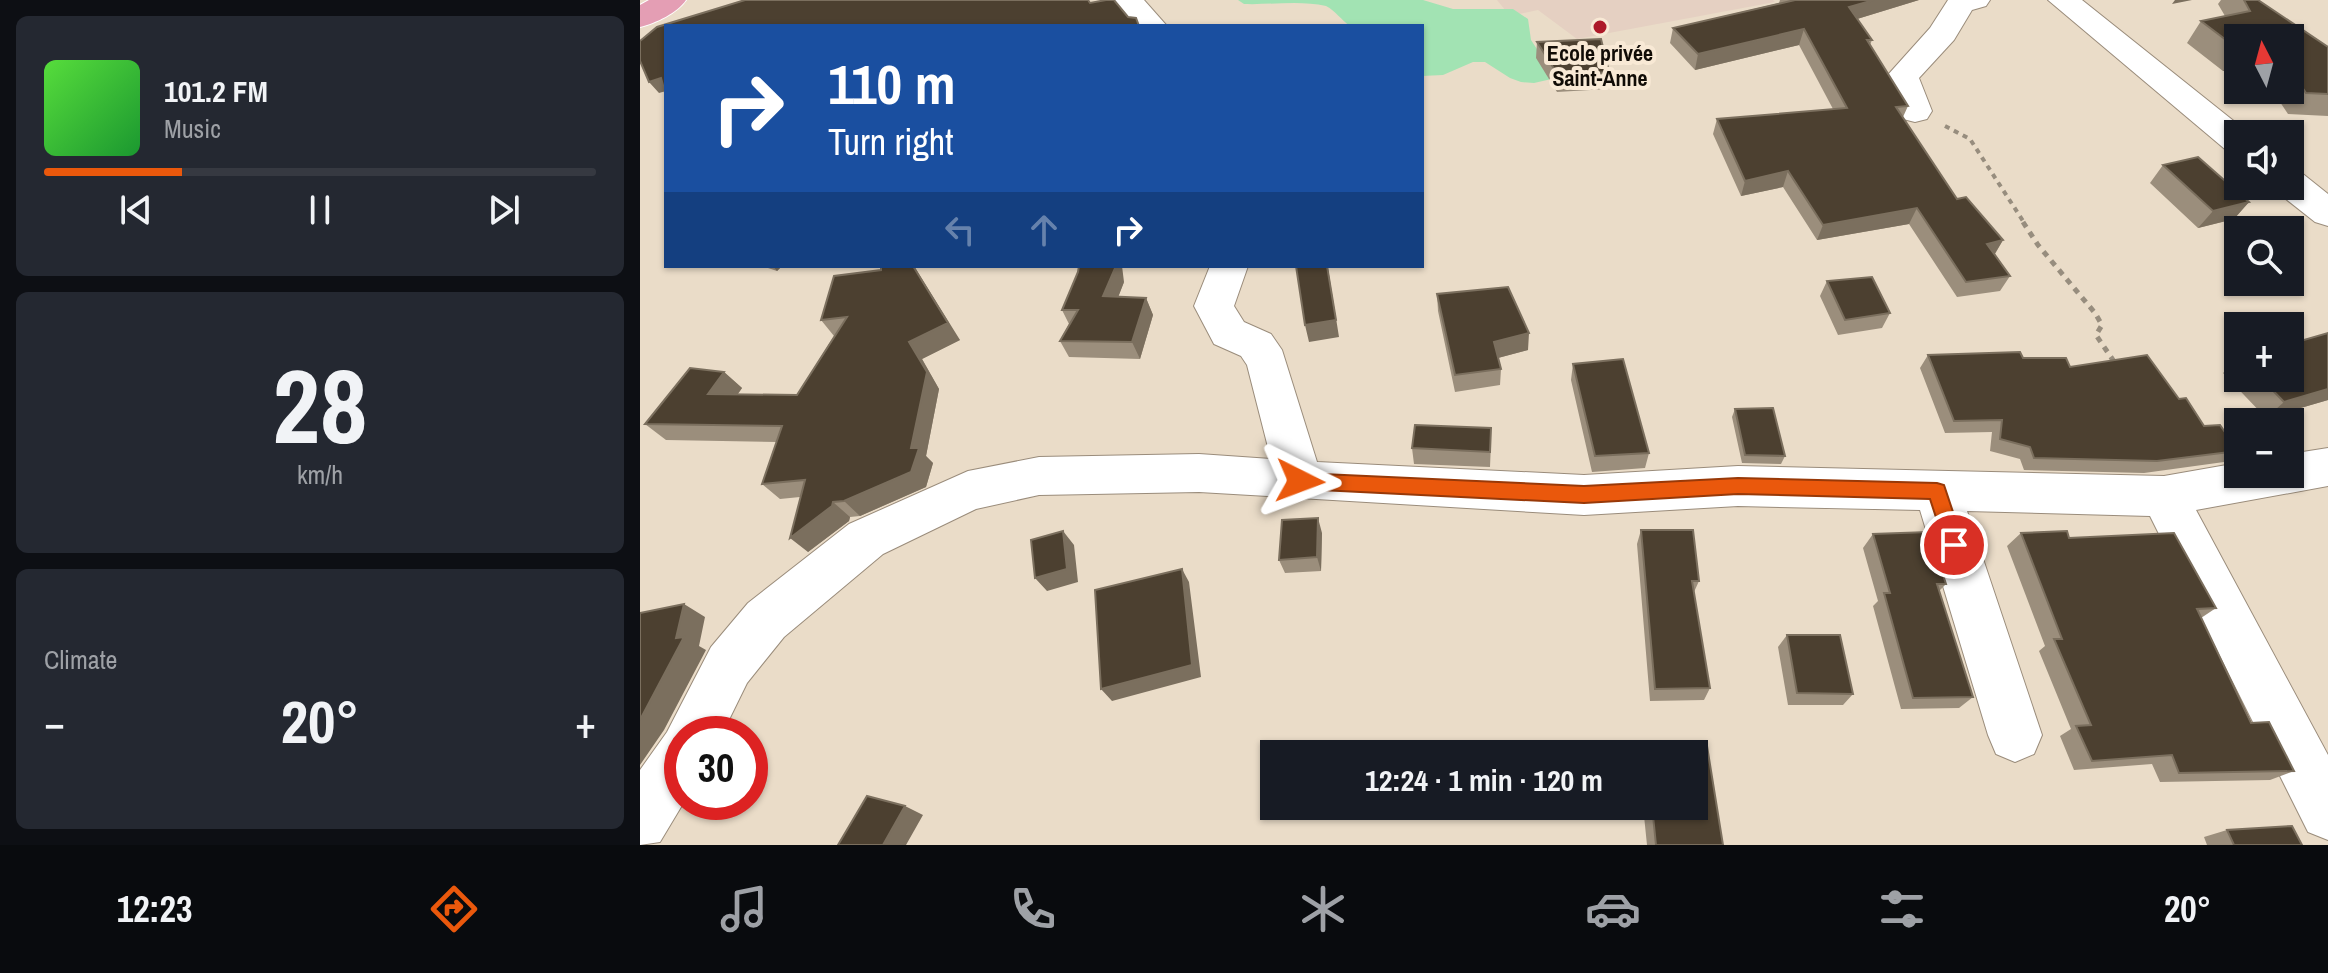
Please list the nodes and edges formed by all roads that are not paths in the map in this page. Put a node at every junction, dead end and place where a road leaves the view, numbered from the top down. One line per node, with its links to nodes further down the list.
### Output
1 (671, 0): 5 (main road)
2 (1128, 0): 6 (street)
3 (1975, 0): 7 (street)
4 (2063, 0): 8 (street)
5 (640, 18)
6 (1149, 24)
7 (1915, 111)
8 (2224, 131)
9 (2304, 194): 10 (street)
10 (2328, 213)
11 (1228, 268): 14 (street)
12 (2328, 467): 13 (street)
13 (2304, 471)
14 (1300, 481): 16 (street); 18 (street)
15 (2224, 485): 17 (street)
16 (1937, 491): 17 (street); 19 (street)
17 (2164, 496): 21 (street)
18 (702, 716)
19 (2015, 735)
20 (664, 783): 22 (street)
21 (2328, 812)
22 (640, 822)

